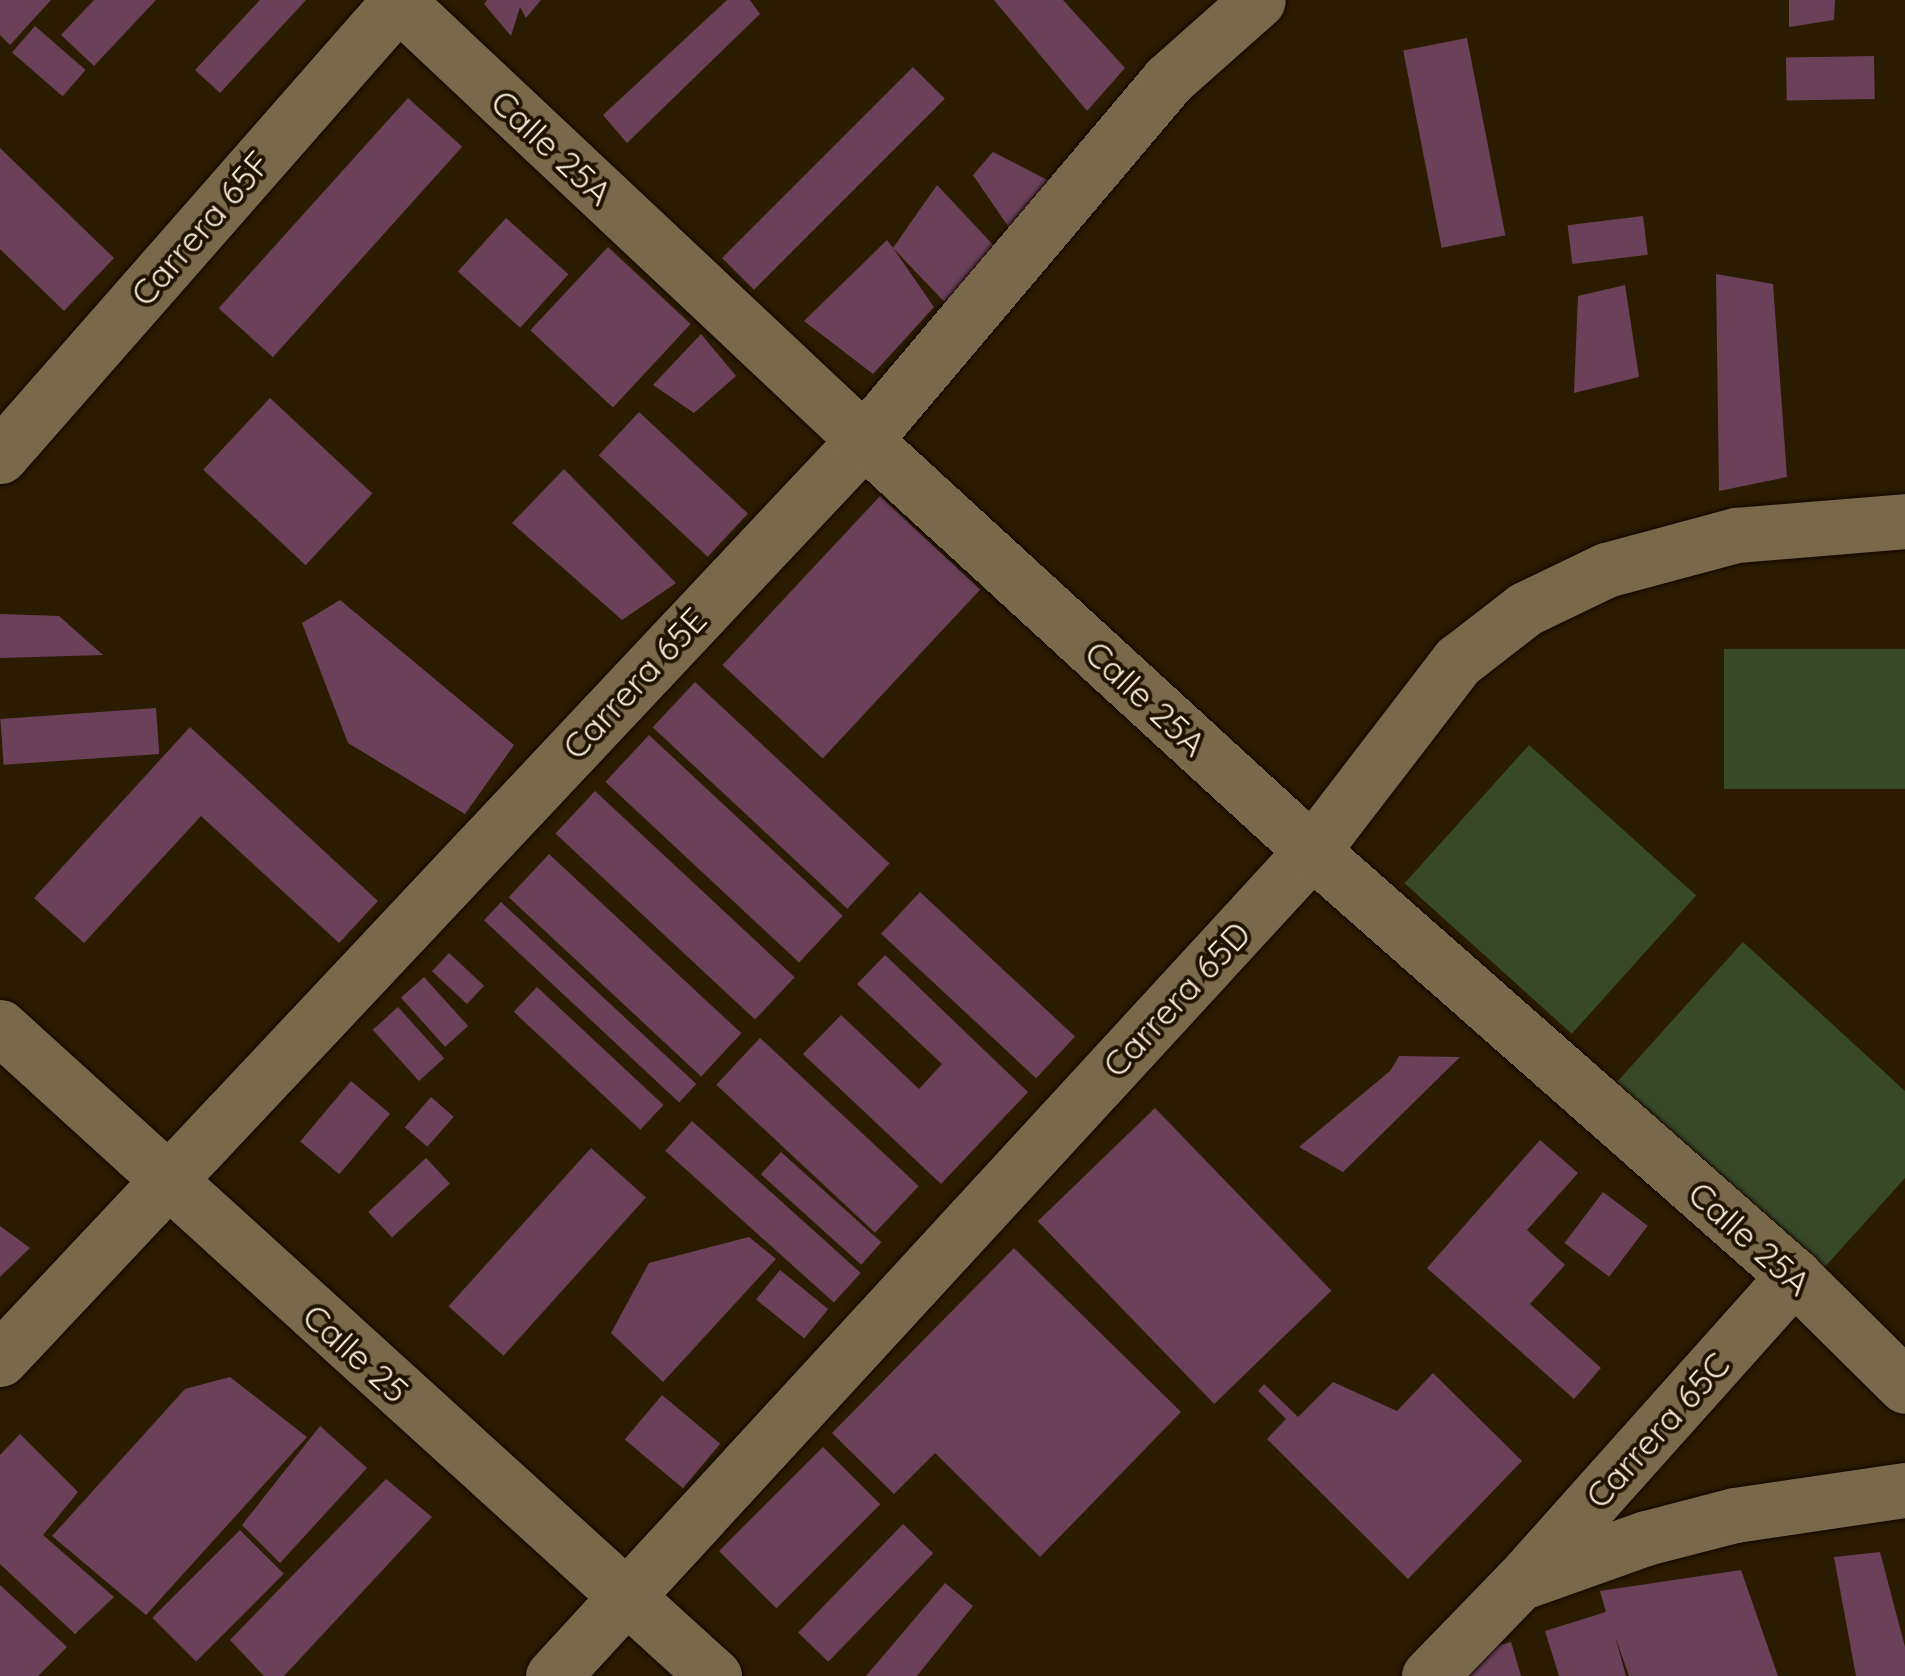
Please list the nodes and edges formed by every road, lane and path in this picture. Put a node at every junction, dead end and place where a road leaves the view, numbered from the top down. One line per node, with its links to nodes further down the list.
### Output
1 (1258, 0): 3 (street, Carrera 65E)
2 (398, 1): 3 (street, Calle 25A); 4 (street, Carrera 65F)
3 (864, 440): 6 (street, Calle 25A); 8 (street, Carrera 65E)
4 (0, 456)
5 (1905, 520): 6 (street, Carrera 65D)
6 (1312, 851): 9 (street, Calle 25A); 14 (street, Carrera 65D)
7 (0, 1027): 8 (street, Calle 25)
8 (164, 1180): 10 (street, Carrera 65E); 14 (street, Calle 25)
9 (1794, 1276): 11 (street, Calle 25A); 13 (street, Carrera 65C)
10 (0, 1359)
11 (1905, 1386)
12 (1905, 1490): 13 (street, Carrera 65C)
13 (1519, 1584): 17 (street, Carrera 65C)
14 (626, 1595): 15 (street, Carrera 65D); 16 (street, Calle 25)
15 (553, 1676)
16 (714, 1676)
17 (1429, 1676)

